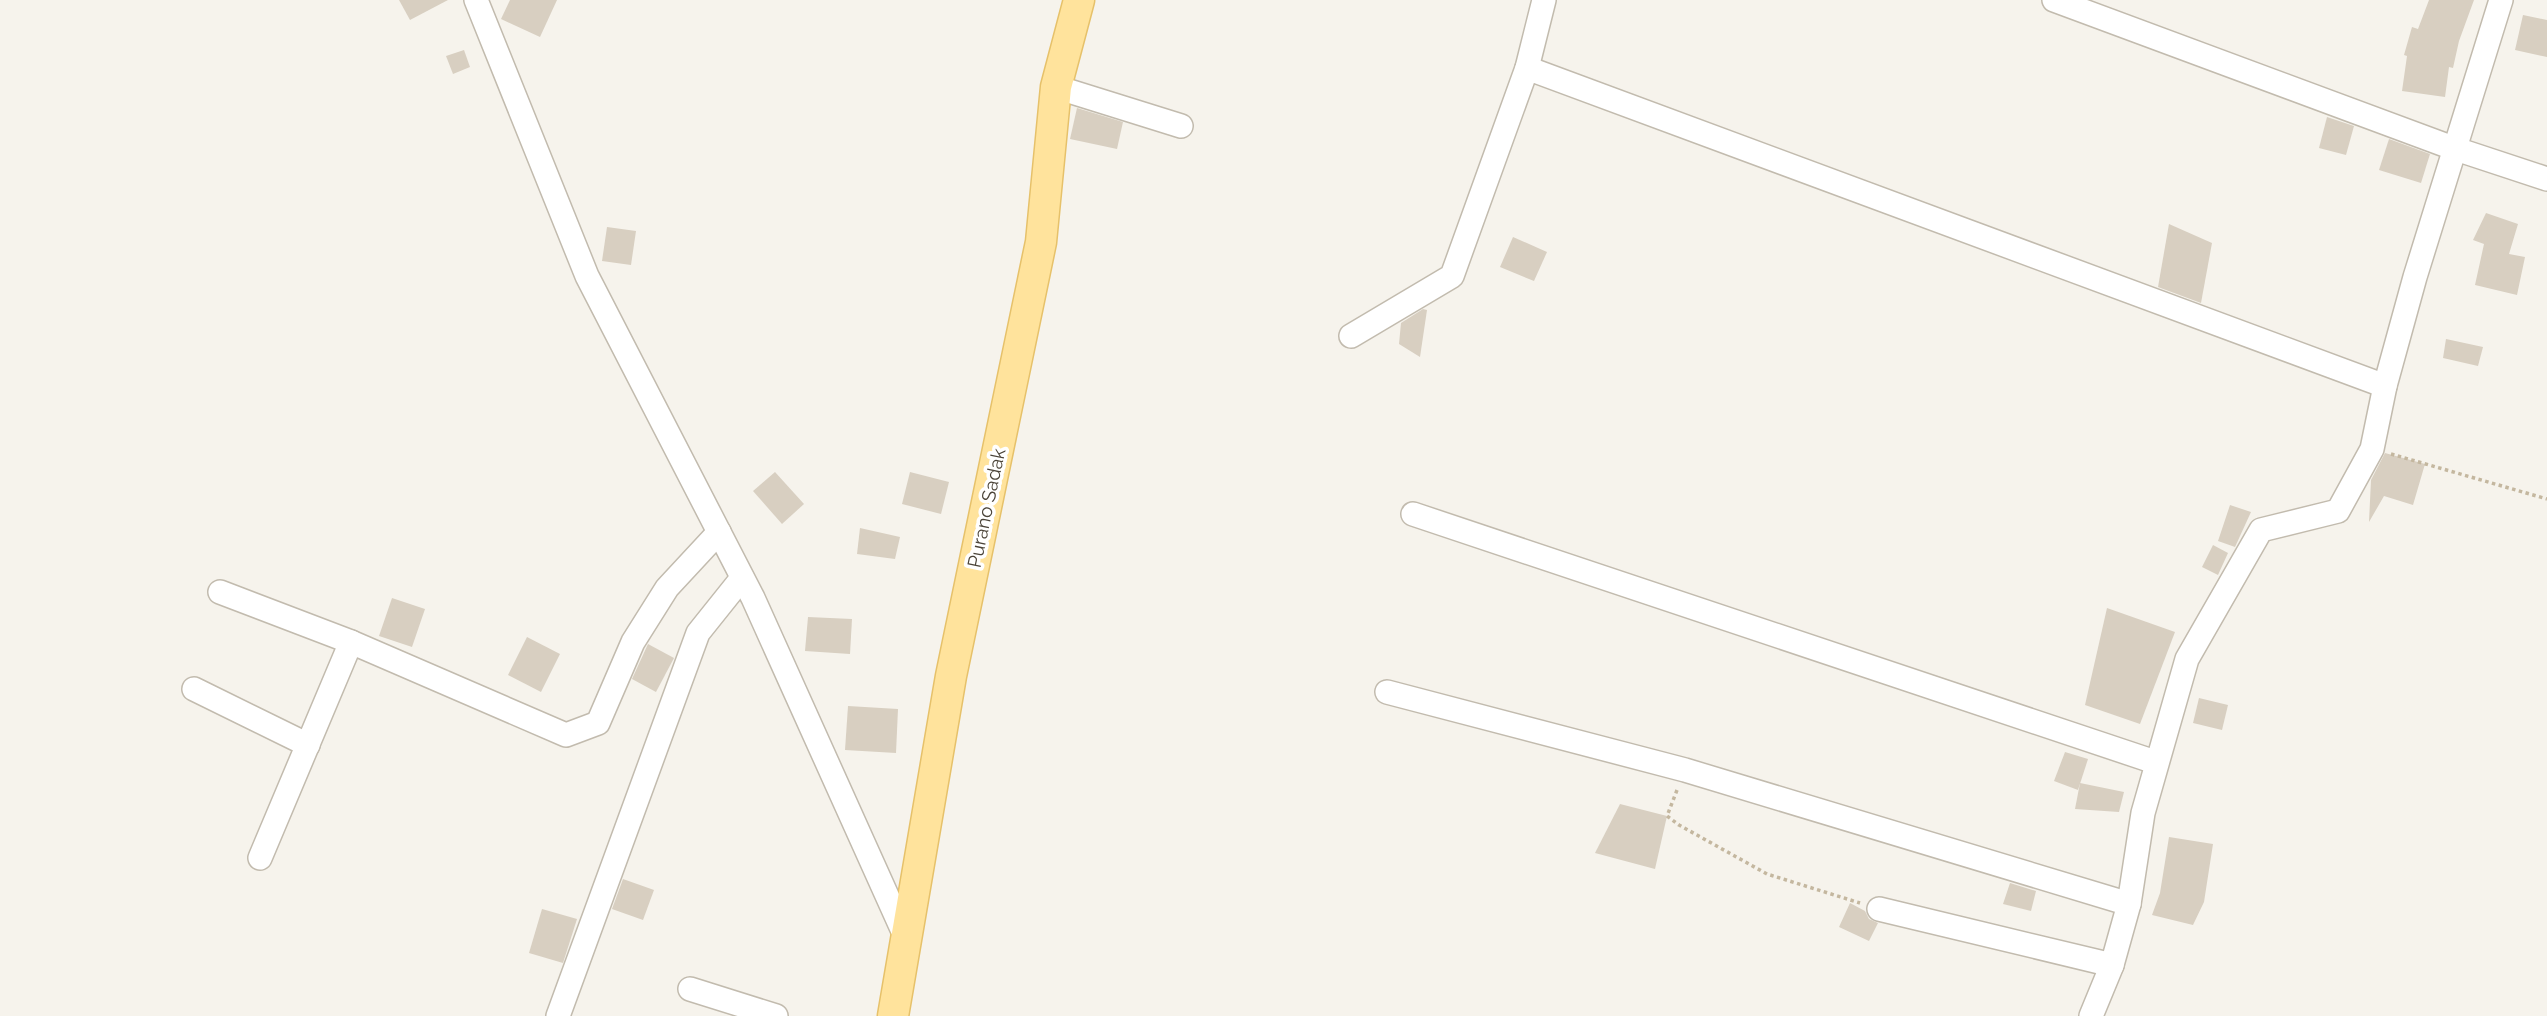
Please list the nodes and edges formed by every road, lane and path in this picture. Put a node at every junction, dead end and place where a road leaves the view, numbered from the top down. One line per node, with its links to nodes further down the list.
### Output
1 (1079, 0): 7 (main road, Purano Sadak)
2 (1544, 0): 6 (street)
3 (2054, 0): 9 (street)
4 (2501, 0): 9 (street)
5 (485, 6): 16 (street)
6 (1527, 68): 11 (street); 12 (street)
7 (1056, 86): 8 (street); 28 (main road, Purano Sadak)
8 (1181, 126)
9 (2452, 148): 10 (street); 12 (street)
10 (2547, 179)
11 (1351, 336)
12 (2385, 386): 13 (street)
13 (2372, 449): 14 (path); 23 (street)
14 (2547, 499)
15 (1413, 514): 23 (street)
16 (719, 533): 17 (street); 19 (street)
17 (742, 578): 28 (street); 31 (street)
18 (220, 592): 19 (street)
19 (351, 642): 22 (street)
20 (194, 689): 22 (street)
21 (1387, 692): 24 (street)
22 (308, 745): 25 (street)
23 (2155, 762): 26 (street)
24 (1685, 770): 26 (street); 27 (path)
25 (260, 858)
26 (2129, 904): 29 (street)
27 (1879, 909): 29 (street)
28 (907, 940): 33 (main road, Purano Sadak)
29 (2112, 965): 34 (street)
30 (690, 989): 32 (street)
31 (558, 1016)
32 (776, 1016)
33 (893, 1016)
34 (2091, 1016)

